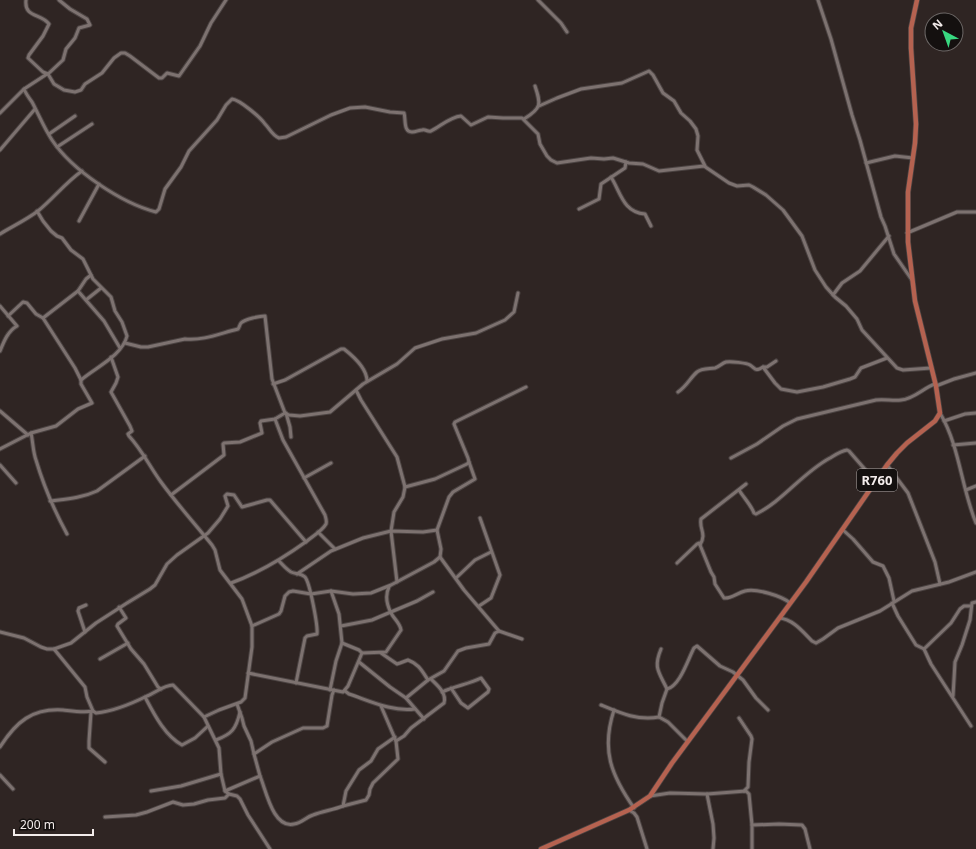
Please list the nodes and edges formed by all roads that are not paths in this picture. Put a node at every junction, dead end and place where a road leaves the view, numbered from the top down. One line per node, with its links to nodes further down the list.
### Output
1 (26, 0): 8 (street)
2 (59, 0): 8 (street)
3 (226, 0): 8 (street)
4 (538, 0): 7 (street)
5 (818, 0): 24 (street)
6 (917, 0): 22 (main road)
7 (567, 32)
8 (47, 74): 10 (street)
9 (535, 86): 11 (street)
10 (24, 89): 12 (street); 13 (street)
11 (539, 106): 15 (street); 25 (street)
12 (35, 109): 17 (street); 19 (street)
13 (0, 113)
14 (75, 116): 17 (street)
15 (524, 119): 23 (street); 28 (street)
16 (92, 124): 20 (street)
17 (49, 134): 20 (street)
18 (0, 143): 19 (street)
19 (5, 145): 21 (street)
20 (57, 147): 26 (street)
21 (0, 150)
22 (913, 158): 24 (street); 34 (main road)
23 (626, 162): 25 (street); 27 (street)
24 (866, 163): 36 (street)
25 (705, 166): 42 (street)
26 (82, 171): 28 (street); 30 (street)
27 (611, 177): 29 (street); 33 (street)
28 (100, 184): 32 (street)
29 (580, 209)
30 (37, 212): 35 (street); 37 (street)
31 (976, 212): 34 (street)
32 (79, 221)
33 (651, 226)
34 (908, 233): 38 (main road)
35 (0, 234)
36 (888, 236): 38 (street); 42 (street)
37 (91, 275): 39 (street); 40 (street)
38 (912, 280): 54 (main road)
39 (101, 288): 43 (street); 47 (street)
40 (78, 291): 43 (street); 46 (street)
41 (518, 293): 57 (street)
42 (833, 296): 51 (street)
43 (86, 300): 48 (street)
44 (0, 306): 45 (street)
45 (8, 316): 46 (street); 49 (street)
46 (43, 318): 56 (street)
47 (125, 342): 48 (street); 58 (street)
48 (120, 348): 50 (street)
49 (0, 351)
50 (111, 357): 56 (street); 74 (street)
51 (887, 358): 53 (street); 54 (street)
52 (776, 361): 53 (street)
53 (763, 367): 62 (street)
54 (931, 368): 59 (main road)
55 (976, 373): 59 (street)
56 (81, 380): 69 (street)
57 (367, 381): 58 (street); 61 (street)
58 (273, 384): 64 (street)
59 (935, 385): 65 (main road); 75 (street)
60 (526, 387): 76 (street)
61 (356, 390): 64 (street); 85 (street)
62 (678, 392)
63 (0, 411): 69 (street)
64 (285, 413): 67 (street); 70 (street)
65 (940, 413): 68 (street); 79 (main road, R760)
66 (976, 413): 68 (street)
67 (275, 419): 80 (street); 88 (street)
68 (944, 421): 72 (street)
69 (29, 434): 73 (street); 89 (street)
70 (291, 437)
71 (976, 443): 72 (street)
72 (953, 445): 87 (street)
73 (0, 449)
74 (144, 456): 88 (street); 89 (street)
75 (731, 458)
76 (468, 462): 85 (street); 92 (street)
77 (331, 463): 80 (street)
78 (0, 465): 82 (street)
79 (887, 465): 81 (main road, R760); 110 (street)
80 (304, 478): 95 (street)
81 (876, 482): 86 (street); 93 (main road, R760)
82 (16, 483)
83 (746, 484): 86 (street)
84 (976, 486): 87 (street)
85 (405, 487): 94 (street)
86 (739, 490): 99 (street)
87 (966, 490): 91 (street)
88 (171, 495): 97 (street)
89 (50, 501): 96 (street)
90 (480, 518): 101 (street)
91 (976, 523)
92 (437, 530): 94 (street); 102 (street)
93 (843, 530): 115 (street); 117 (main road, R760)
94 (391, 531): 100 (street); 108 (street)
95 (318, 532): 98 (street); 100 (street)
96 (67, 534)
97 (204, 536): 98 (street); 109 (street); 121 (street)
98 (306, 542): 103 (street)
99 (700, 545): 104 (street); 117 (street)
100 (335, 549): 106 (street)
101 (491, 552): 107 (street); 119 (street)
102 (440, 557): 107 (street); 108 (street)
103 (279, 561): 106 (street); 109 (street)
104 (677, 563)
105 (976, 572): 110 (street)
106 (297, 574): 114 (street)
107 (456, 578): 119 (street)
108 (397, 582): 111 (street)
109 (230, 583): 124 (street)
110 (940, 584): 115 (street)
111 (388, 587): 112 (street); 122 (street)
112 (331, 591): 114 (street); 125 (street)
113 (433, 592): 122 (street)
114 (311, 594): 124 (street); 142 (street)
115 (893, 602): 123 (street); 134 (street)
116 (976, 602): 120 (street)
117 (790, 603): 123 (main road, R760)
118 (86, 605): 128 (street)
119 (479, 606): 126 (street)
120 (970, 606): 134 (street); 149 (street)
121 (119, 607): 128 (street); 130 (street)
122 (391, 612): 125 (street); 136 (street)
123 (779, 618): 140 (main road, R760)
124 (252, 626): 139 (street)
125 (341, 626): 131 (street)
126 (499, 631): 129 (street); 141 (street)
127 (0, 632): 132 (street)
128 (85, 632): 132 (street)
129 (522, 639)
130 (128, 643): 137 (street); 144 (street)
131 (342, 643): 135 (street); 146 (street)
132 (54, 649): 158 (street)
133 (661, 649): 145 (street)
134 (924, 649): 149 (street)
135 (362, 653): 136 (street); 138 (street)
136 (381, 653): 141 (street)
137 (100, 659)
138 (359, 662): 147 (street); 151 (street)
139 (248, 673): 142 (street); 152 (street)
140 (736, 676): 145 (street); 157 (street); 169 (main road, R760)
141 (430, 680): 148 (street); 151 (street)
142 (296, 683): 146 (street)
143 (451, 688): 143 (street); 148 (street)
144 (161, 689): 150 (street); 160 (street)
145 (667, 689): 161 (street)
146 (332, 690): 147 (street); 171 (street)
147 (345, 691): 154 (street)
148 (442, 692): 163 (street)
149 (953, 696): 165 (street)
150 (145, 697): 158 (street); 164 (street)
151 (406, 698): 155 (street)
152 (237, 704): 159 (street); 160 (street)
153 (601, 705): 156 (street)
154 (381, 706): 155 (street); 166 (street)
155 (415, 709): 163 (street)
156 (614, 710): 161 (street); 184 (street)
157 (768, 710)
158 (92, 712): 170 (street); 172 (street)
159 (240, 712): 167 (street); 171 (street)
160 (204, 717): 164 (street)
161 (659, 717): 169 (street)
162 (739, 718): 178 (street)
163 (424, 719): 168 (street)
164 (208, 726): 167 (street)
165 (971, 726)
166 (395, 737): 168 (street); 183 (street)
167 (216, 740): 173 (street)
168 (396, 741): 183 (street)
169 (688, 742): 182 (main road, R760)
170 (0, 747)
171 (254, 754): 175 (street)
172 (105, 762)
173 (221, 774): 177 (street); 179 (street)
174 (0, 775): 176 (street)
175 (260, 776): 177 (street); 183 (street)
176 (13, 789)
177 (225, 791): 180 (street)
178 (744, 791): 181 (street); 187 (street)
179 (152, 792)
180 (229, 794): 186 (street); 188 (street)
181 (707, 794): 182 (street); 191 (street)
182 (650, 796): 184 (main road, R760)
183 (343, 806)
184 (634, 808): 185 (main road, R760)
185 (629, 810): 189 (main road, R760); 190 (street)
186 (105, 817)
187 (752, 825): 192 (street); 193 (street)
188 (270, 849)
189 (541, 849)
190 (647, 849)
191 (713, 849)
192 (752, 849)
193 (810, 849)

